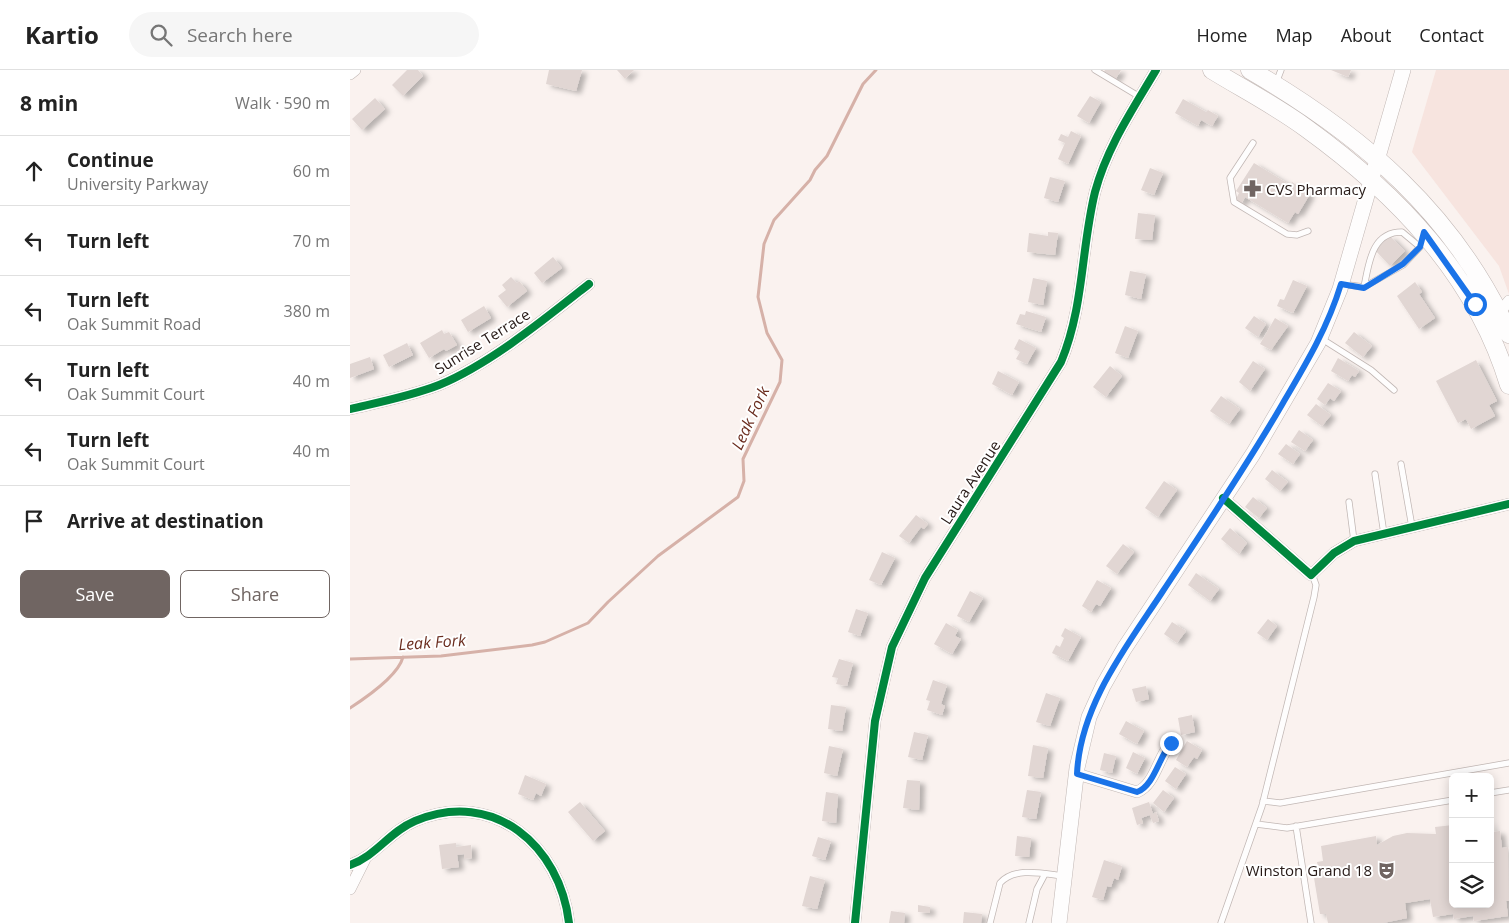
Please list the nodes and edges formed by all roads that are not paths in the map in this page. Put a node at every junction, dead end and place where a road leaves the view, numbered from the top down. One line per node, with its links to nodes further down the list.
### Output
1 (1095, 70): 7 (lane)
2 (1212, 70): 10 (main road)
3 (1403, 70): 9 (main road)
4 (1155, 71): 7 (street, Laura Avenue)
5 (1254, 71): 6 (main road)
6 (1278, 77): 9 (main road)
7 (1140, 97): 46 (street, Laura Avenue)
8 (1253, 143): 11 (lane)
9 (1377, 158): 10 (main road); 16 (main road)
10 (1371, 179): 12 (main road); 14 (main road)
11 (1308, 231)
12 (1422, 239): 15 (lane); 15 (lane); 19 (main road)
13 (589, 284): 21 (street, Sunrise Terrace)
14 (1341, 284): 15 (lane); 18 (main road)
15 (1364, 288)
16 (1504, 307): 17 (main road)
17 (1509, 334)
18 (1320, 338): 20 (lane); 24 (main road)
19 (1509, 385)
20 (1394, 390)
21 (350, 409)
22 (1402, 464): 27 (lane)
23 (1374, 474): 28 (lane)
24 (1223, 498): 30 (street); 33 (main road)
25 (1349, 502): 29 (lane)
26 (1509, 504): 27 (street)
27 (1412, 527): 28 (street)
28 (1384, 534): 29 (street)
29 (1354, 541): 30 (street)
30 (1312, 574): 36 (lane)
31 (1171, 743): 33 (street)
32 (1509, 763): 36 (lane)
33 (1077, 774): 43 (main road)
34 (1509, 790): 35 (lane)
35 (1494, 793)
36 (1264, 801): 38 (lane)
37 (1449, 801): 39 (lane)
38 (1256, 824): 39 (lane); 50 (lane)
39 (1296, 826): 51 (lane)
40 (365, 859): 41 (street); 44 (street); 45 (street)
41 (350, 865)
42 (1045, 874): 43 (lane); 47 (lane); 48 (lane)
43 (1065, 876): 49 (main road)
44 (350, 889)
45 (569, 923)
46 (855, 923)
47 (990, 923)
48 (1029, 923)
49 (1059, 923)
50 (1221, 923)
51 (1311, 923)

